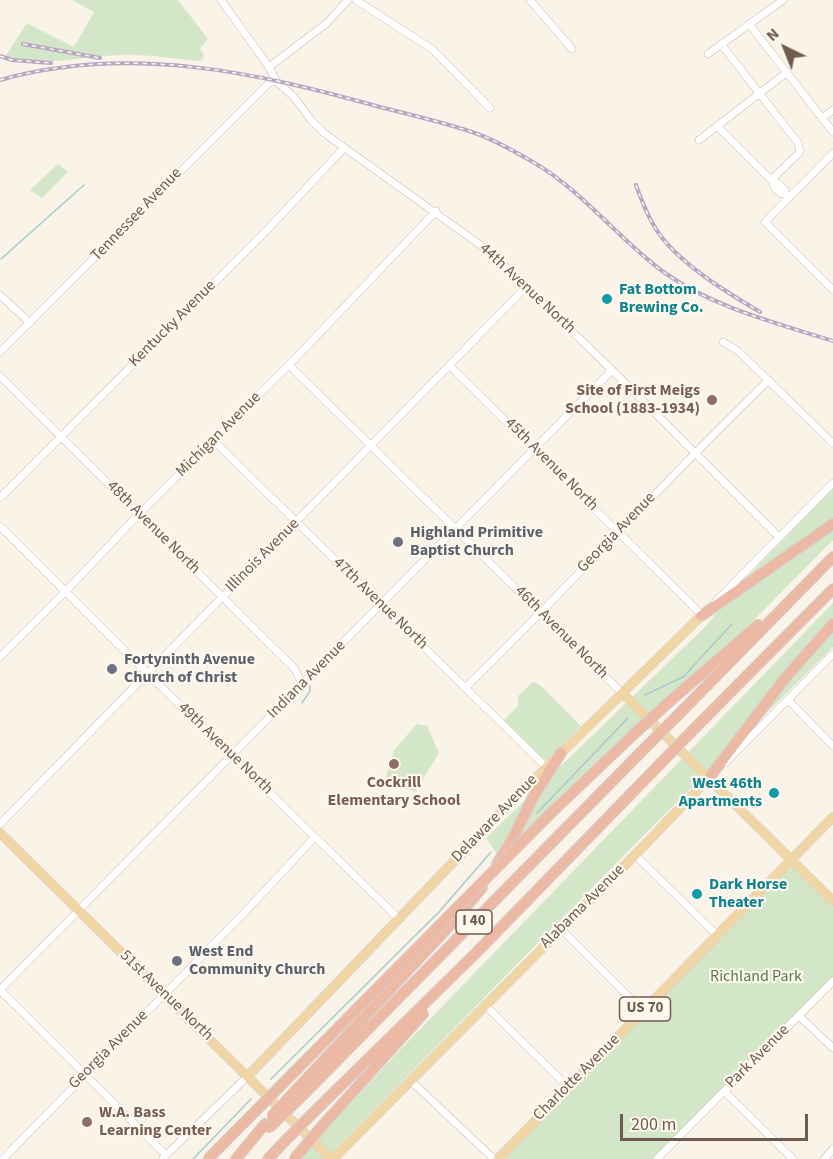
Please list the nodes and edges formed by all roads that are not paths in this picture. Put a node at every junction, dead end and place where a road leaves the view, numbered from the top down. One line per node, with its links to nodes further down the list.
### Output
1 (221, 0): 10 (street, 44th Avenue North)
2 (348, 0): 10 (street)
3 (356, 0): 14 (street)
4 (530, 0): 8 (street)
5 (783, 0): 6 (street)
6 (749, 24): 7 (street); 11 (street)
7 (721, 44): 9 (street); 13 (street)
8 (572, 49)
9 (708, 54)
10 (269, 67): 12 (street, 44th Avenue North)
11 (786, 73): 13 (street); 16 (street)
12 (276, 81): 20 (street, 44th Avenue North); 30 (street, Tennessee Avenue)
13 (759, 93): 17 (street); 22 (street)
14 (490, 108)
15 (833, 110): 16 (street)
16 (822, 118): 18 (street)
17 (717, 126): 19 (street); 22 (street)
18 (833, 132)
19 (699, 140)
20 (344, 148): 24 (street, 44th Avenue North); 38 (street, Kentucky Avenue)
21 (833, 153): 23 (street)
22 (772, 181): 23 (street)
23 (787, 196): 26 (street)
24 (436, 211): 25 (street, 44th Avenue North); 33 (street, Michigan Avenue)
25 (526, 287): 34 (street, Illinois Avenue); 35 (street, 44th Avenue North)
26 (833, 290)
27 (0, 295): 28 (street)
28 (8, 303): 29 (street); 30 (street)
29 (0, 310)
30 (30, 323): 32 (street, Tennessee Avenue)
31 (723, 342): 37 (street)
32 (0, 352)
33 (289, 365): 39 (street, Michigan Avenue); 41 (street, 46th Avenue North)
34 (450, 366): 41 (street, Illinois Avenue); 42 (street, 45th Avenue North)
35 (612, 369): 42 (street, Indiana Avenue); 43 (street, 44th Avenue North)
36 (0, 376): 38 (street, 48th Avenue North)
37 (769, 380): 40 (street); 43 (street, Georgia Avenue)
38 (62, 436): 45 (street, Kentucky Avenue); 46 (street, 48th Avenue North)
39 (214, 441): 46 (street, Michigan Avenue); 47 (street, 47th Avenue North)
40 (833, 443)
41 (371, 446): 47 (street, Illinois Avenue); 50 (street, 46th Avenue North)
42 (534, 449): 50 (street, Indiana Avenue); 51 (street, 45th Avenue North)
43 (695, 451): 51 (street, Georgia Avenue); 52 (street, 44th Avenue North)
44 (833, 483): 52 (street, Delaware Avenue)
45 (0, 498)
46 (139, 514): 55 (street, Michigan Avenue); 56 (street, 48th Avenue North)
47 (296, 522): 56 (street, Illinois Avenue); 58 (street, 47th Avenue North)
48 (833, 524): 60 (highway)
49 (0, 526): 55 (street, 49th Avenue North)
50 (456, 529): 58 (street, Indiana Avenue); 59 (street, 46th Avenue North)
51 (618, 531): 59 (street, Georgia Avenue); 60 (street, 45th Avenue North)
52 (779, 537): 60 (street, Delaware Avenue)
53 (833, 557): 57 (highway, I 40)
54 (833, 589): 85 (highway, I 40, bridge)
55 (66, 591): 63 (street, Michigan Avenue); 64 (street, 49th Avenue North)
56 (222, 597): 64 (street, Illinois Avenue); 65 (street, 48th Avenue North)
57 (790, 601): 97 (highway, I 40, bridge); 102 (highway, bridge)
58 (381, 606): 65 (street, Indiana Avenue); 66 (street, 47th Avenue North)
59 (540, 613): 66 (street, Georgia Avenue); 67 (street, 46th Avenue North)
60 (701, 616): 67 (main road, Delaware Avenue)
61 (833, 624): 73 (highway)
62 (833, 654): 68 (street, Alabama Avenue)
63 (0, 657)
64 (147, 673): 71 (street, 49th Avenue North); 75 (street, Illinois Avenue)
65 (303, 684): 71 (street, Indiana Avenue)
66 (466, 687): 72 (street, 47th Avenue North)
67 (623, 694): 70 (main road, Delaware Avenue); 73 (main road, 46th Avenue North)
68 (788, 700): 69 (street); 73 (street, Alabama Avenue)
69 (833, 746)
70 (561, 753): 72 (main road, Delaware Avenue); 97 (highway)
71 (232, 755): 77 (street, 49th Avenue North); 81 (street, Indiana Avenue)
72 (546, 767): 82 (main road, Delaware Avenue)
73 (708, 777): 78 (main road, Alabama Avenue); 79 (main road, 46th Avenue North)
74 (833, 817): 79 (main road, Charlotte Avenue / US 70)
75 (0, 824)
76 (0, 833): 81 (main road, 51st Avenue North)
77 (315, 837): 82 (street, 49th Avenue North); 88 (street, Georgia Avenue)
78 (635, 855): 83 (main road, Alabama Avenue); 84 (street)
79 (791, 859): 80 (main road, 46th Avenue North); 84 (main road, Charlotte Avenue / US 70)
80 (833, 901)
81 (78, 910): 87 (street, Indiana Avenue); 88 (main road, 51st Avenue North)
82 (399, 919): 94 (main road, Delaware Avenue)
83 (561, 929): 89 (main road, Alabama Avenue); 90 (street)
84 (717, 935): 90 (main road, Charlotte Avenue / US 70)
85 (477, 952): 104 (highway, I 40, bridge); 105 (highway, bridge)
86 (833, 981): 91 (street, Park Avenue)
87 (0, 990): 93 (street)
88 (165, 994): 93 (street, Georgia Avenue); 94 (main road, 51st Avenue North)
89 (485, 1005): 95 (main road, Alabama Avenue); 96 (street)
90 (643, 1011): 96 (main road, Charlotte Avenue / US 70)
91 (799, 1016): 92 (street); 98 (street, Park Avenue)
92 (833, 1048)
93 (85, 1074): 100 (street); 101 (street, Georgia Avenue)
94 (248, 1076): 100 (street, Delaware Avenue); 106 (main road, 51st Avenue North)
95 (411, 1081): 106 (main road, Alabama Avenue); 107 (street)
96 (568, 1088): 107 (main road, Charlotte Avenue / US 70)
97 (299, 1092): 103 (highway, I 40, bridge)
98 (724, 1092): 108 (street, Park Avenue); 109 (street)
99 (833, 1149): 110 (street)
100 (164, 1157)
101 (3, 1159)
102 (208, 1159)
103 (237, 1159)
104 (268, 1159)
105 (294, 1159)
106 (332, 1159)
107 (496, 1159)
108 (657, 1159)
109 (793, 1159)
110 (824, 1159)

